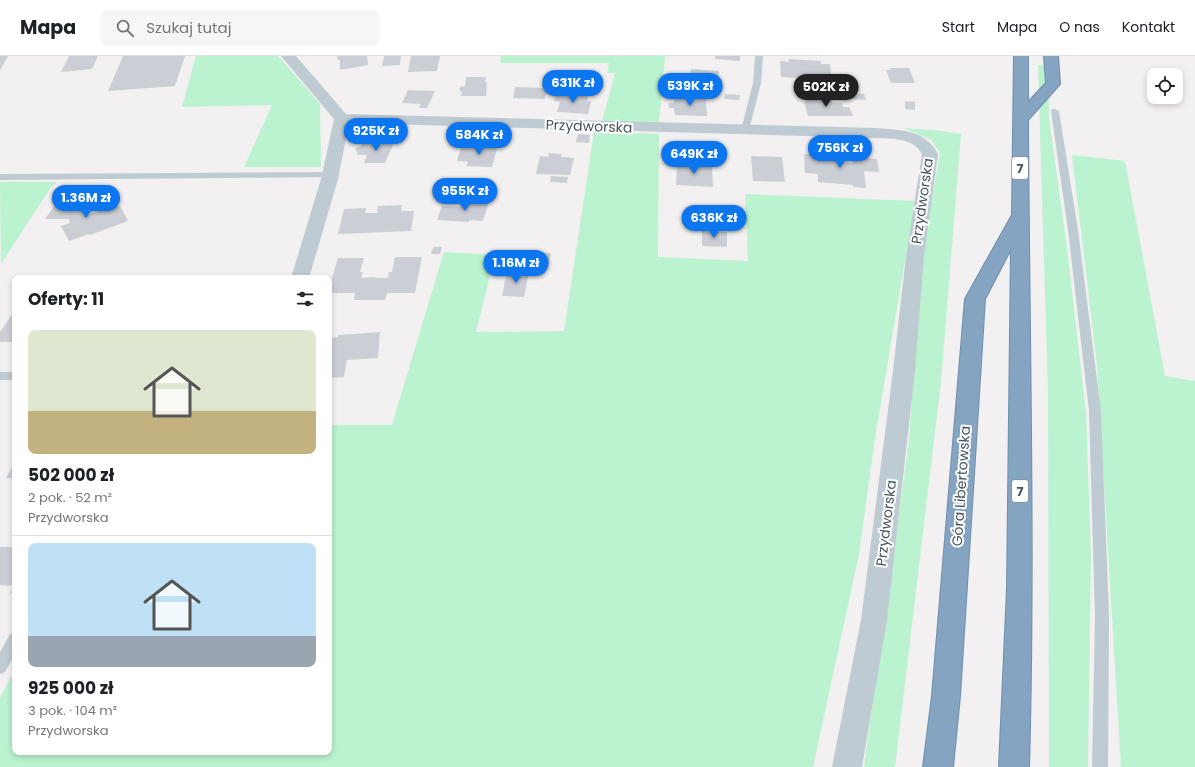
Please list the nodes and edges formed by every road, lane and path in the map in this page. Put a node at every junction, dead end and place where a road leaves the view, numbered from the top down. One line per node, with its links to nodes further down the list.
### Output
1 (288, 56): 6 (street)
2 (759, 56): 8 (lane)
3 (1021, 56): 7 (highway, Góra Libertowska / 7)
4 (1051, 56): 7 (highway)
5 (1055, 111): 20 (lane)
6 (342, 118): 8 (street, Przydworska); 9 (street)
7 (1020, 120): 11 (highway, Góra Libertowska / 7)
8 (745, 130): 17 (street, Przydworska)
9 (330, 175): 10 (lane); 12 (street)
10 (0, 177)
11 (1020, 216): 18 (highway, Góra Libertowska / 7); 19 (highway, Góra Libertowska / 7)
12 (301, 275)
13 (0, 376): 14 (lane)
14 (12, 376)
15 (12, 645): 16 (lane)
16 (0, 667)
17 (847, 767)
18 (938, 767)
19 (1014, 767)
20 (1100, 767)

